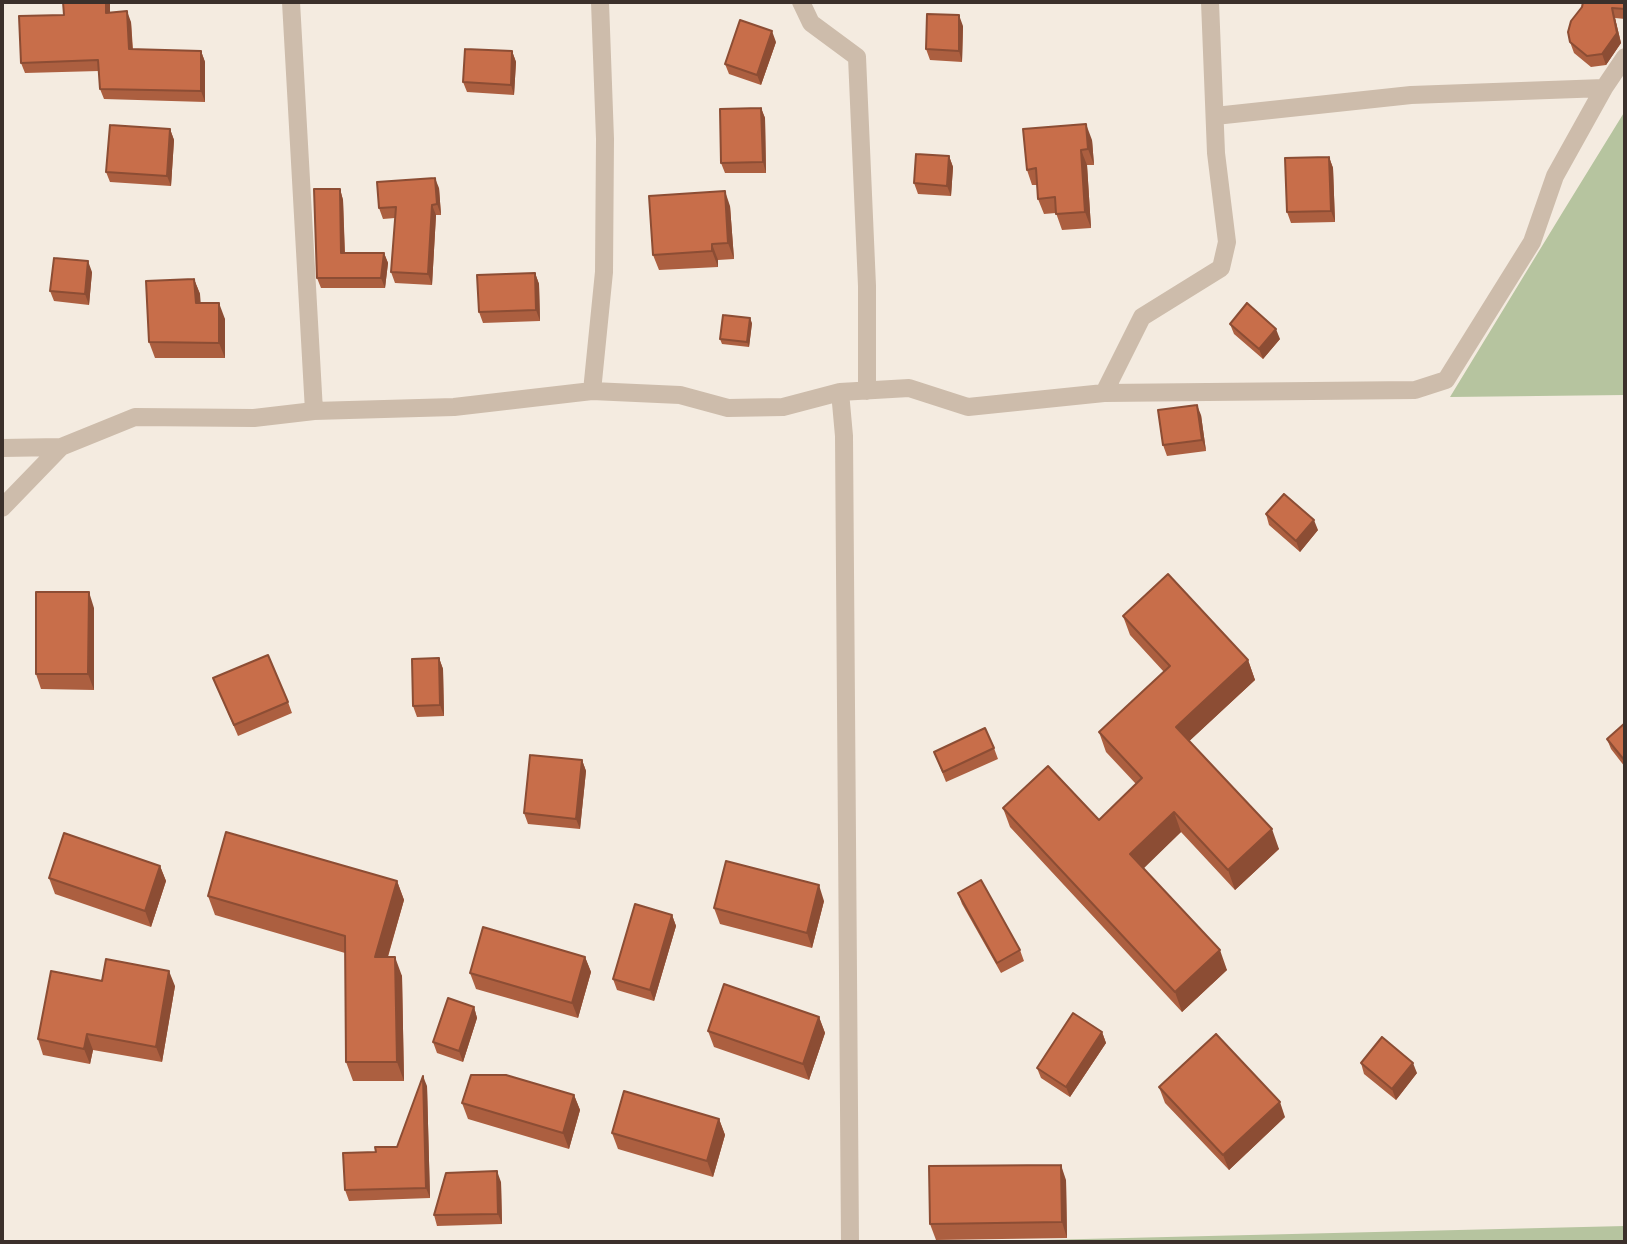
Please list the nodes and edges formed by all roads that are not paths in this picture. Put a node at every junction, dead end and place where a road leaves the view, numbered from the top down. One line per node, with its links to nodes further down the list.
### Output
1 (290, 2): 12 (street)
2 (600, 2): 8 (street)
3 (801, 2): 9 (street)
4 (1210, 2): 7 (street)
5 (1625, 57): 6 (street)
6 (1604, 88): 7 (street); 11 (street)
7 (1214, 116): 11 (street)
8 (592, 391): 10 (street); 12 (street)
9 (867, 391): 10 (street); 11 (street)
10 (840, 393): 16 (street)
11 (1104, 393)
12 (313, 411): 13 (street)
13 (61, 447): 14 (street); 15 (street)
14 (2, 448)
15 (2, 508)
16 (850, 1242)

